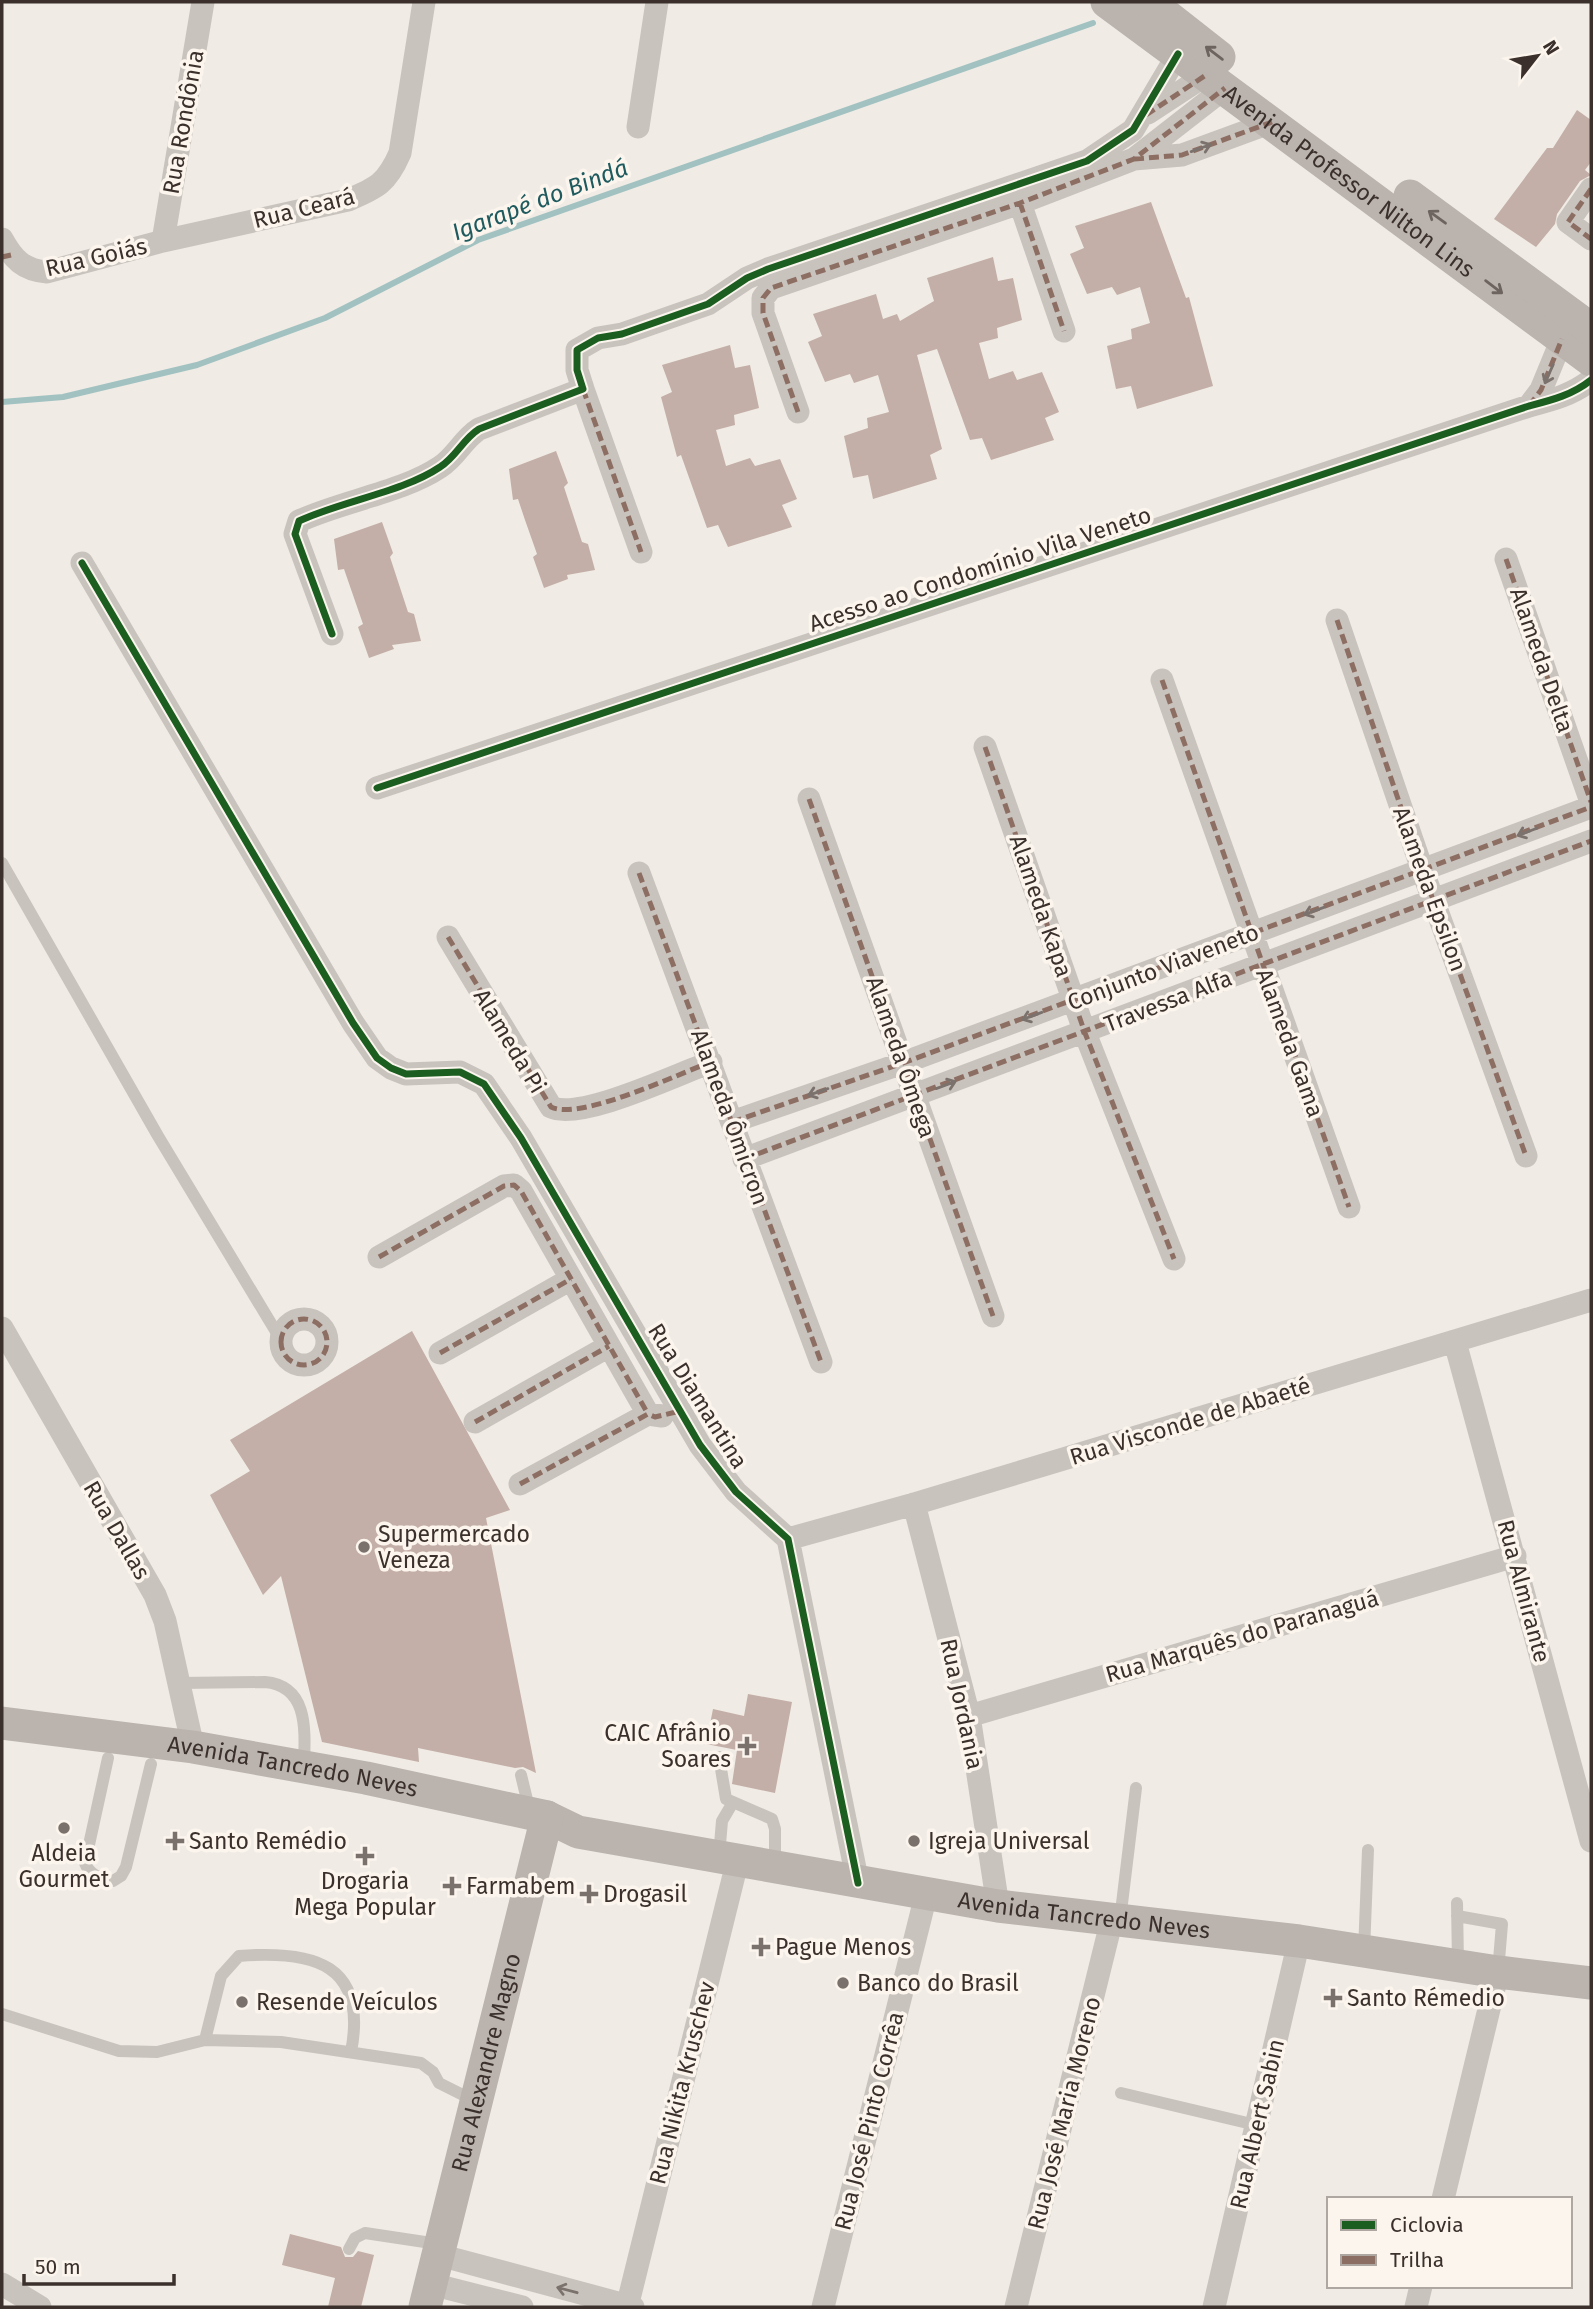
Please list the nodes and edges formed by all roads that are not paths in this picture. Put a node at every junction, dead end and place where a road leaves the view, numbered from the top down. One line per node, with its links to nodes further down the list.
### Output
1 (203, 2): 15 (street, Rua Rondônia)
2 (424, 2): 15 (street, Rua Ceará)
3 (657, 2): 10 (street)
4 (1107, 2): 5 (main road, Avenida Professor Nilton Lins)
5 (1152, 14): 6 (main road, Avenida Professor Nilton Lins); 18 (main road, Avenida Professor Nilton Lins, one-way to 5)
6 (1178, 54): 7 (main road, Avenida Professor Nilton Lins); 8 (street)
7 (1215, 81): 8 (street); 9 (main road, Avenida Professor Nilton Lins); 11 (street)
8 (1143, 117): 21 (street)
9 (1272, 122): 11 (street, one-way to 9); 18 (main road, Avenida Professor Nilton Lins, one-way to 18)
10 (638, 127)
11 (1134, 159): 13 (street)
12 (1591, 189): 14 (street)
13 (1020, 203): 17 (street); 23 (street)
14 (1591, 239)
15 (163, 241): 16 (street, Rua Goiás)
16 (5, 250)
17 (1064, 331)
18 (1577, 334): 19 (main road, Avenida Professor Nilton Lins); 22 (street, one-way to 22)
19 (1591, 360)
20 (1591, 380): 22 (street, Acesso ao Condomínio Vila Veneto)
21 (583, 389): 24 (street); 28 (street)
22 (1529, 405): 31 (street, Acesso ao Condomínio Vila Veneto)
23 (798, 412)
24 (641, 552)
25 (1506, 559): 33 (street, Alameda Delta)
26 (82, 563): 63 (street, Rua Diamantina)
27 (1337, 620): 37 (street, Alameda Epsilon)
28 (332, 634)
29 (1162, 680): 40 (street, Alameda Gama)
30 (985, 747): 43 (street, Alameda Kapa)
31 (377, 788)
32 (809, 799): 46 (street, Alameda Ômega)
33 (1591, 802)
34 (1591, 807): 37 (street, Conjunto Viaveneto, one-way to 37)
35 (1591, 841): 39 (street, Travessa Alfa)
36 (2, 863): 58 (lane)
37 (1423, 872): 39 (street, Alameda Epsilon); 40 (street, Conjunto Viaveneto, one-way to 40)
38 (639, 873): 45 (street, Alameda Ômicron)
39 (1434, 901): 42 (street, Travessa Alfa); 49 (street, Alameda Epsilon)
40 (1250, 934): 42 (street, Alameda Gama); 43 (street, Conjunto Viaveneto)
41 (448, 937): 45 (street, Alameda Pi)
42 (1262, 965): 44 (street, Travessa Alfa); 51 (street, Alameda Gama)
43 (1074, 1001): 44 (street, Alameda Kapa); 46 (street, Conjunto Viaveneto, one-way to 46)
44 (1085, 1033): 47 (street, Travessa Alfa, one-way to 44); 53 (street, Alameda Kapa)
45 (711, 1062): 48 (street, Alameda Ômicron)
46 (903, 1063): 47 (street, Alameda Ômega); 48 (street, Conjunto Viaveneto, one-way to 48)
47 (915, 1097): 50 (street, Travessa Alfa); 56 (street, Alameda Ômega)
48 (732, 1122): 50 (street, Alameda Ômicron)
49 (1526, 1156)
50 (744, 1159): 62 (street, Alameda Ômicron)
51 (1349, 1207)
52 (379, 1257): 54 (street)
53 (1174, 1259)
54 (571, 1279): 60 (street); 61 (street)
55 (1591, 1300): 59 (street, Rua Visconde de Abaeté)
56 (993, 1316)
57 (2, 1328): 70 (street, Rua Dallas)
58 (281, 1340)
59 (1455, 1342): 67 (street, Rua Visconde de Abaeté); 69 (street, Rua Almirante)
60 (609, 1346): 64 (street); 65 (street)
61 (439, 1353)
62 (821, 1362)
63 (680, 1410): 64 (street); 68 (street, Rua Diamantina)
64 (648, 1414): 66 (street)
65 (475, 1422)
66 (520, 1483)
67 (914, 1504): 68 (street, Rua Visconde de Abaeté); 71 (street, Rua Jordania)
68 (788, 1539): 87 (street)
69 (1515, 1556): 71 (street, Rua Marquês do Paranaguá); 83 (street, Rua Almirante)
70 (178, 1683): 74 (street, Rua Dallas); 78 (lane)
71 (969, 1716): 89 (street, Rua Jordania)
72 (2, 1723): 74 (main road, Avenida Tancredo Neves)
73 (2, 1743): 76 (main road, Avenida Tancredo Neves)
74 (193, 1747): 78 (main road, Avenida Tancredo Neves)
75 (719, 1757): 81 (lane)
76 (108, 1758): 77 (main road, Avenida Tancredo Neves); 77 (lane)
77 (151, 1764): 82 (main road, Avenida Tancredo Neves)
78 (303, 1767): 82 (main road, Avenida Tancredo Neves)
79 (521, 1774): 82 (lane)
80 (1136, 1788): 90 (lane)
81 (732, 1804): 85 (lane); 86 (lane)
82 (540, 1823): 85 (main road, Avenida Tancredo Neves); 100 (main road, Rua Alexandre Magno)
83 (1591, 1841)
84 (1368, 1850): 92 (lane)
85 (729, 1858): 86 (main road, Avenida Tancredo Neves); 109 (street, Rua Nikita Kruschev)
86 (775, 1866): 87 (main road, Avenida Tancredo Neves)
87 (858, 1883): 88 (main road, Avenida Tancredo Neves)
88 (926, 1895): 89 (main road, Avenida Tancredo Neves); 110 (street, Rua José Pinto Corrêa)
89 (998, 1906): 90 (main road, Avenida Tancredo Neves)
90 (1116, 1920): 91 (main road, Avenida Tancredo Neves); 111 (street, Rua José Maria Moreno)
91 (1299, 1941): 92 (main road, Avenida Tancredo Neves); 101 (street, Rua Albert Sabin)
92 (1364, 1951): 93 (main road, Avenida Tancredo Neves)
93 (1458, 1964): 94 (main road, Avenida Tancredo Neves); 94 (lane)
94 (1498, 1972): 95 (main road, Avenida Tancredo Neves); 102 (street)
95 (1591, 1983)
96 (2, 2014): 97 (lane)
97 (205, 2040): 98 (lane); 98 (lane)
98 (351, 2052): 100 (lane)
99 (1121, 2093): 101 (lane)
100 (477, 2101): 104 (main road, Rua Alexandre Magno)
101 (1256, 2125): 112 (street, Rua Albert Sabin)
102 (1443, 2197)
103 (349, 2249): 104 (lane)
104 (434, 2273): 108 (street); 109 (street, one-way to 104)
105 (2, 2284): 107 (street)
106 (1421, 2288): 113 (street)
107 (40, 2307)
108 (522, 2307)
109 (629, 2307)
110 (823, 2307)
111 (1016, 2307)
112 (1214, 2307)
113 (1416, 2307)

